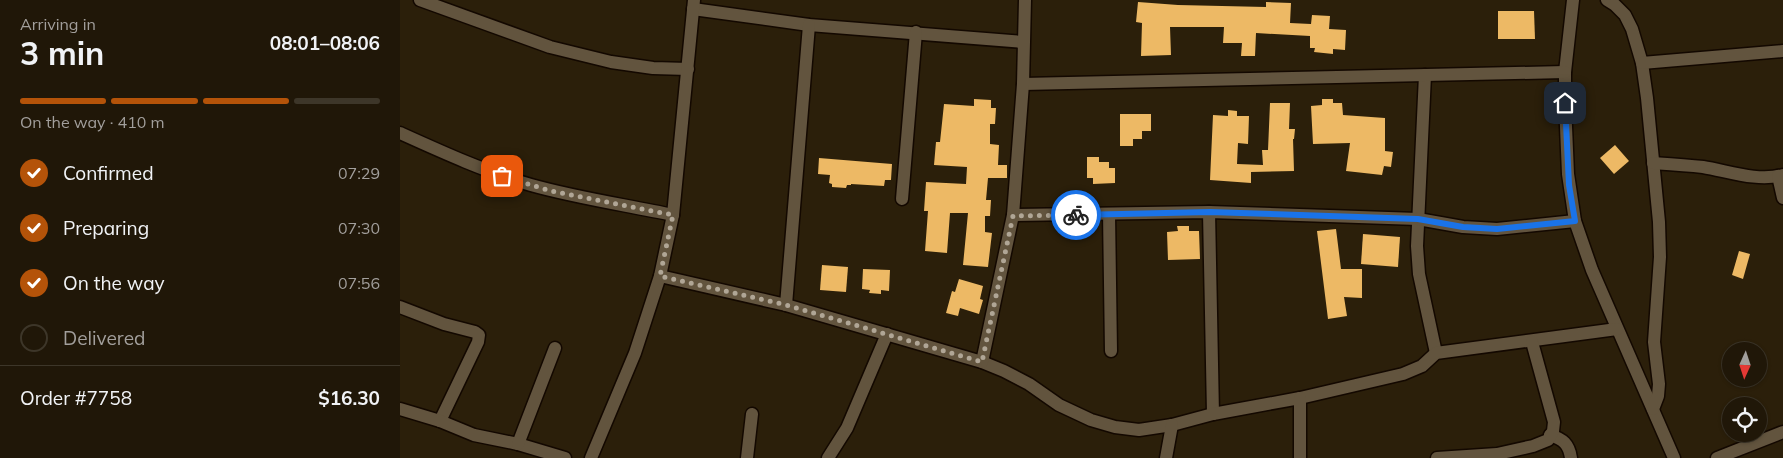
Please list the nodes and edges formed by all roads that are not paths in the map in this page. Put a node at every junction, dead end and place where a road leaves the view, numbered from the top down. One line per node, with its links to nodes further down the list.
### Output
1 (420, 0): 11 (street)
2 (1025, 0): 8 (street)
3 (1573, 0): 12 (street)
4 (1607, 0): 10 (street)
5 (694, 4): 6 (street); 11 (street)
6 (809, 25): 7 (street); 27 (street)
7 (916, 32): 8 (street); 19 (street)
8 (1023, 42): 14 (street)
9 (1783, 51): 10 (street)
10 (1642, 63): 16 (street)
11 (688, 69): 22 (street)
12 (1565, 72): 13 (street); 25 (street)
13 (1425, 75): 14 (street); 24 (street)
14 (1023, 84): 23 (street)
15 (400, 133): 22 (street)
16 (1653, 163): 17 (street); 38 (street)
17 (1780, 175): 18 (street)
18 (1783, 198)
19 (902, 199)
20 (1210, 212): 21 (street); 24 (street); 40 (street)
21 (1109, 214): 23 (street); 33 (street)
22 (673, 215): 26 (street)
23 (1013, 216): 35 (street)
24 (1418, 219): 25 (street); 34 (street)
25 (1575, 221): 29 (street)
26 (660, 276): 27 (street); 47 (street)
27 (786, 305): 30 (street)
28 (400, 308): 41 (street)
29 (1617, 329): 31 (street); 38 (street)
30 (887, 334): 35 (street); 49 (street)
31 (1532, 342): 34 (street); 44 (street)
32 (555, 348): 45 (street)
33 (1111, 351)
34 (1436, 354): 36 (street)
35 (982, 362): 42 (street)
36 (1300, 398): 40 (street); 51 (street)
37 (400, 409): 41 (street)
38 (1653, 409): 54 (street)
39 (752, 414): 48 (street)
40 (1213, 414): 42 (street)
41 (440, 421): 45 (street)
42 (1172, 425): 50 (street)
43 (1783, 432): 55 (street)
44 (1550, 436): 52 (street); 53 (street)
45 (518, 444): 46 (street)
46 (565, 458)
47 (591, 458)
48 (747, 458)
49 (828, 458)
50 (1166, 458)
51 (1300, 458)
52 (1437, 458)
53 (1571, 458)
54 (1674, 458)
55 (1717, 458)

